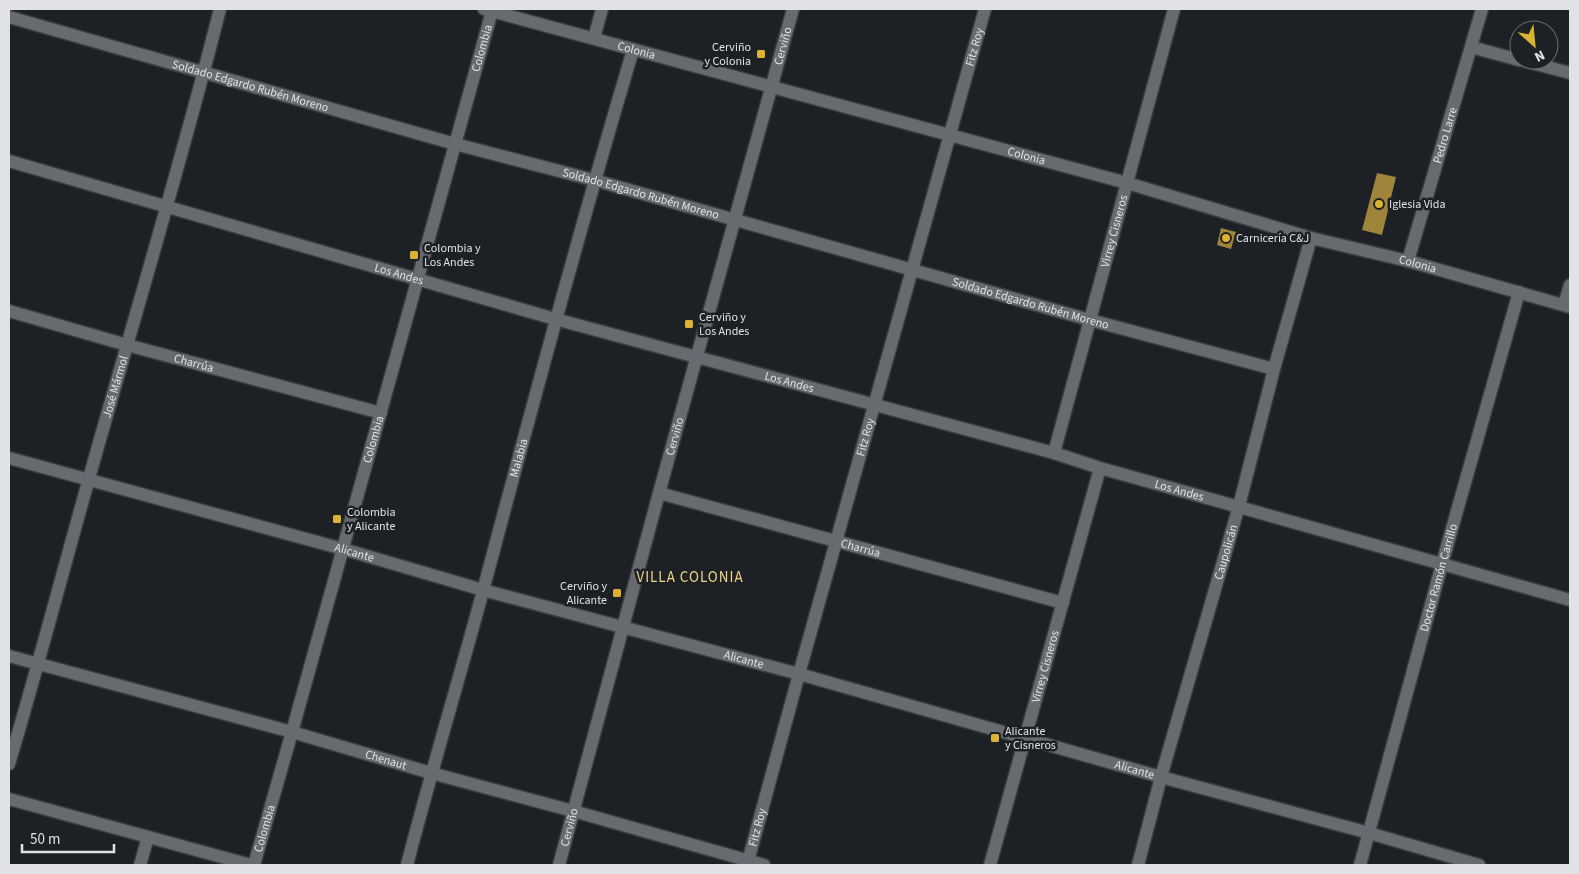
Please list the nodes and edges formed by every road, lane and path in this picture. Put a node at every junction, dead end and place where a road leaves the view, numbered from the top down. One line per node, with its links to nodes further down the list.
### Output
1 (220, 9): 13 (street, José Mármol)
2 (602, 9): 9 (street)
3 (793, 9): 14 (street, Cerviño)
4 (985, 9): 15 (street, Fitz Roy)
5 (1174, 9): 19 (street, Virrey Cisneros)
6 (1482, 9): 10 (street, Pedro Larre)
7 (488, 10): 9 (street, Colonia); 16 (street, Colombia)
8 (9, 17): 13 (street, Soldado Edgardo Rubén Moreno)
9 (594, 38): 11 (street, Colonia)
10 (1471, 47): 12 (street); 23 (street, Pedro Larre)
11 (632, 50): 14 (street, Colonia); 18 (street, Malabia)
12 (1509, 57)
13 (204, 72): 16 (street, Soldado Edgardo Rubén Moreno); 20 (street, José Mármol)
14 (772, 86): 15 (street, Colonia); 21 (street, Cerviño)
15 (950, 136): 19 (street, Colonia); 24 (street, Fitz Roy)
16 (455, 144): 18 (street, Soldado Edgardo Rubén Moreno); 25 (street, Colombia)
17 (9, 161): 20 (street, Los Andes)
18 (594, 180): 21 (street, Soldado Edgardo Rubén Moreno); 30 (street, Malabia)
19 (1127, 183): 22 (street, Colonia); 31 (street, Virrey Cisneros)
20 (167, 207): 25 (street, Los Andes); 32 (street, José Mármol)
21 (736, 220): 24 (street, Soldado Edgardo Rubén Moreno); 33 (street, Cerviño)
22 (1310, 238): 23 (street, Colonia); 34 (street, Caupolicán)
23 (1408, 261): 27 (street, Colonia)
24 (912, 270): 31 (street, Soldado Edgardo Rubén Moreno); 35 (street, Fitz Roy)
25 (417, 278): 30 (street, Los Andes); 36 (street, Colombia)
26 (1570, 285): 28 (street)
27 (1519, 292): 28 (street, Colonia); 45 (street, Doctor Ramón Carrillo)
28 (1567, 306)
29 (9, 311): 32 (street, Charrúa)
30 (555, 319): 33 (street, Los Andes); 46 (street, Malabia)
31 (1090, 320): 34 (street, Soldado Edgardo Rubén Moreno); 37 (street, Virrey Cisneros)
32 (126, 345): 36 (street, Charrúa); 40 (street, José Mármol)
33 (696, 357): 35 (street, Los Andes); 41 (street, Cerviño)
34 (1274, 369): 42 (street, Caupolicán)
35 (875, 405): 37 (street, Los Andes); 43 (street, Fitz Roy)
36 (381, 413): 44 (street, Colombia)
37 (1054, 453): 39 (street, Los Andes)
38 (9, 458): 40 (street, Alicante)
39 (1100, 468): 42 (street, Los Andes); 48 (street, Virrey Cisneros)
40 (88, 480): 44 (street, Alicante); 51 (street, José Mármol)
41 (659, 493): 43 (street, Charrúa); 49 (street, Cerviño)
42 (1239, 506): 45 (street, Los Andes); 57 (street, Caupolicán)
43 (836, 542): 48 (street, Charrúa); 52 (street, Fitz Roy)
44 (343, 549): 46 (street, Alicante); 53 (street, Colombia)
45 (1442, 564): 47 (street, Los Andes); 60 (street, Doctor Ramón Carrillo)
46 (483, 590): 49 (street, Alicante); 56 (street, Malabia)
47 (1570, 600)
48 (1063, 603): 54 (street, Virrey Cisneros)
49 (623, 626): 52 (street, Alicante); 59 (street, Cerviño)
50 (9, 656): 51 (street, Chenaut)
51 (38, 665): 53 (street, Chenaut); 55 (street, José Mármol)
52 (799, 674): 54 (street, Alicante); 62 (street, Fitz Roy)
53 (292, 732): 56 (street, Chenaut); 64 (street, Colombia)
54 (1025, 738): 57 (street, Alicante); 68 (street, Virrey Cisneros)
55 (9, 764)
56 (431, 773): 59 (street, Chenaut); 65 (street, Malabia)
57 (1161, 777): 60 (street, Alicante); 69 (street, Caupolicán)
58 (9, 799): 61 (street)
59 (573, 811): 62 (street, Chenaut); 66 (street, Cerviño)
60 (1368, 833): 70 (street, Doctor Ramón Carrillo); 71 (street, Alicante)
61 (148, 837): 63 (street); 64 (street)
62 (748, 863): 67 (street, Chenaut)
63 (140, 865)
64 (252, 865)
65 (407, 865)
66 (559, 865)
67 (764, 865)
68 (990, 865)
69 (1138, 865)
70 (1360, 865)
71 (1479, 865)

